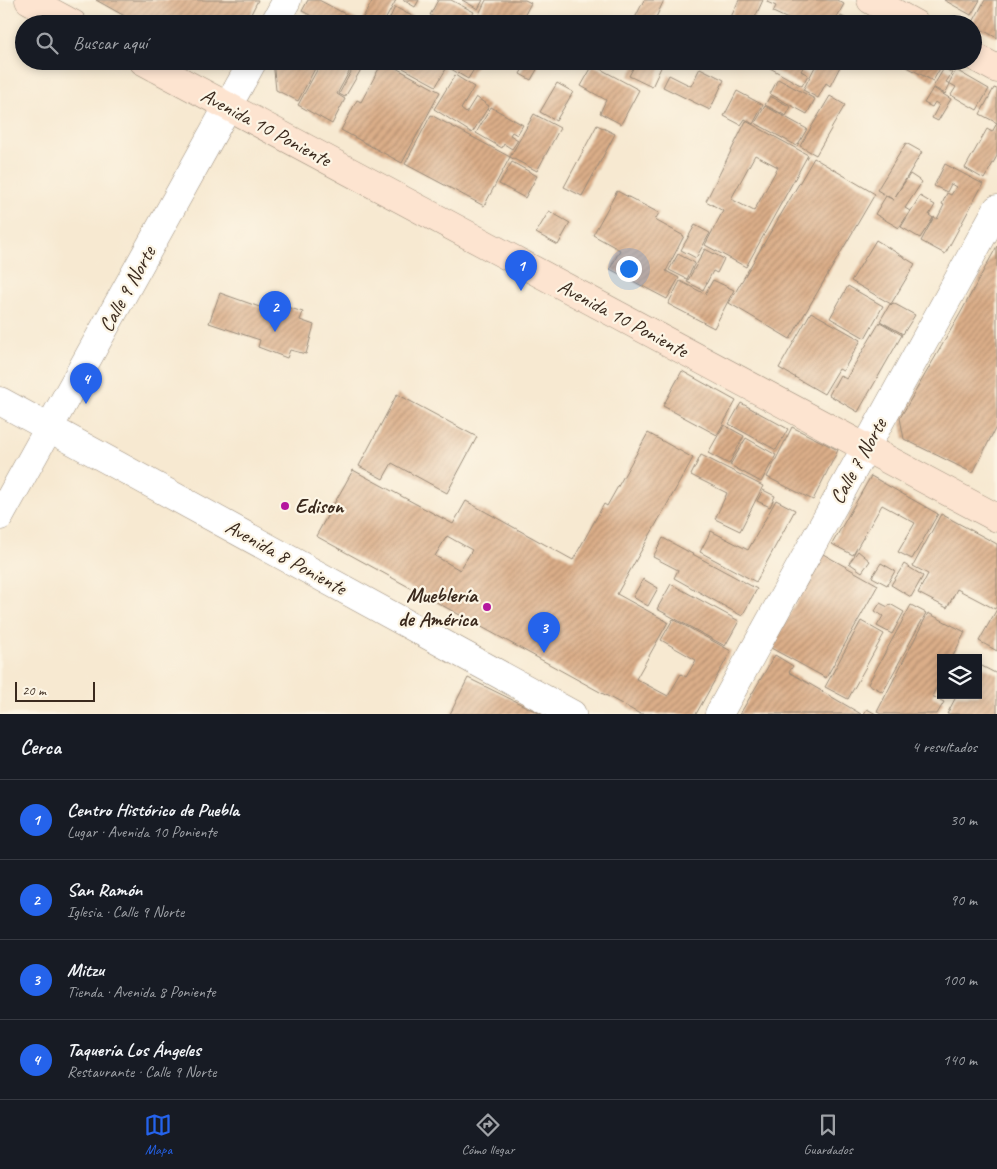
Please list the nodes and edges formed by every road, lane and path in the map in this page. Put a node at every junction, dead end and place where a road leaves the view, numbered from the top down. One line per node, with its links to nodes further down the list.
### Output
1 (29, 0): 4 (main road)
2 (287, 0): 5 (street)
3 (871, 0): 6 (main road)
4 (56, 15)
5 (279, 15)
6 (898, 15)
7 (982, 61): 8 (main road)
8 (997, 69)
9 (160, 70): 11 (main road, Avenida 10 Poniente)
10 (248, 70): 11 (street, Calle 9 Norte)
11 (228, 107): 14 (street, Calle 9 Norte); 15 (main road, Avenida 10 Poniente)
12 (997, 209): 15 (street, Calle 7 Norte)
13 (0, 401): 14 (street, Avenida 8 Poniente)
14 (49, 428): 16 (street, Calle 9 Norte); 18 (street, Avenida 8 Poniente)
15 (865, 448): 17 (main road, Avenida 10 Poniente); 19 (street, Calle 7 Norte)
16 (0, 516)
17 (997, 518)
18 (572, 714)
19 (719, 714)

